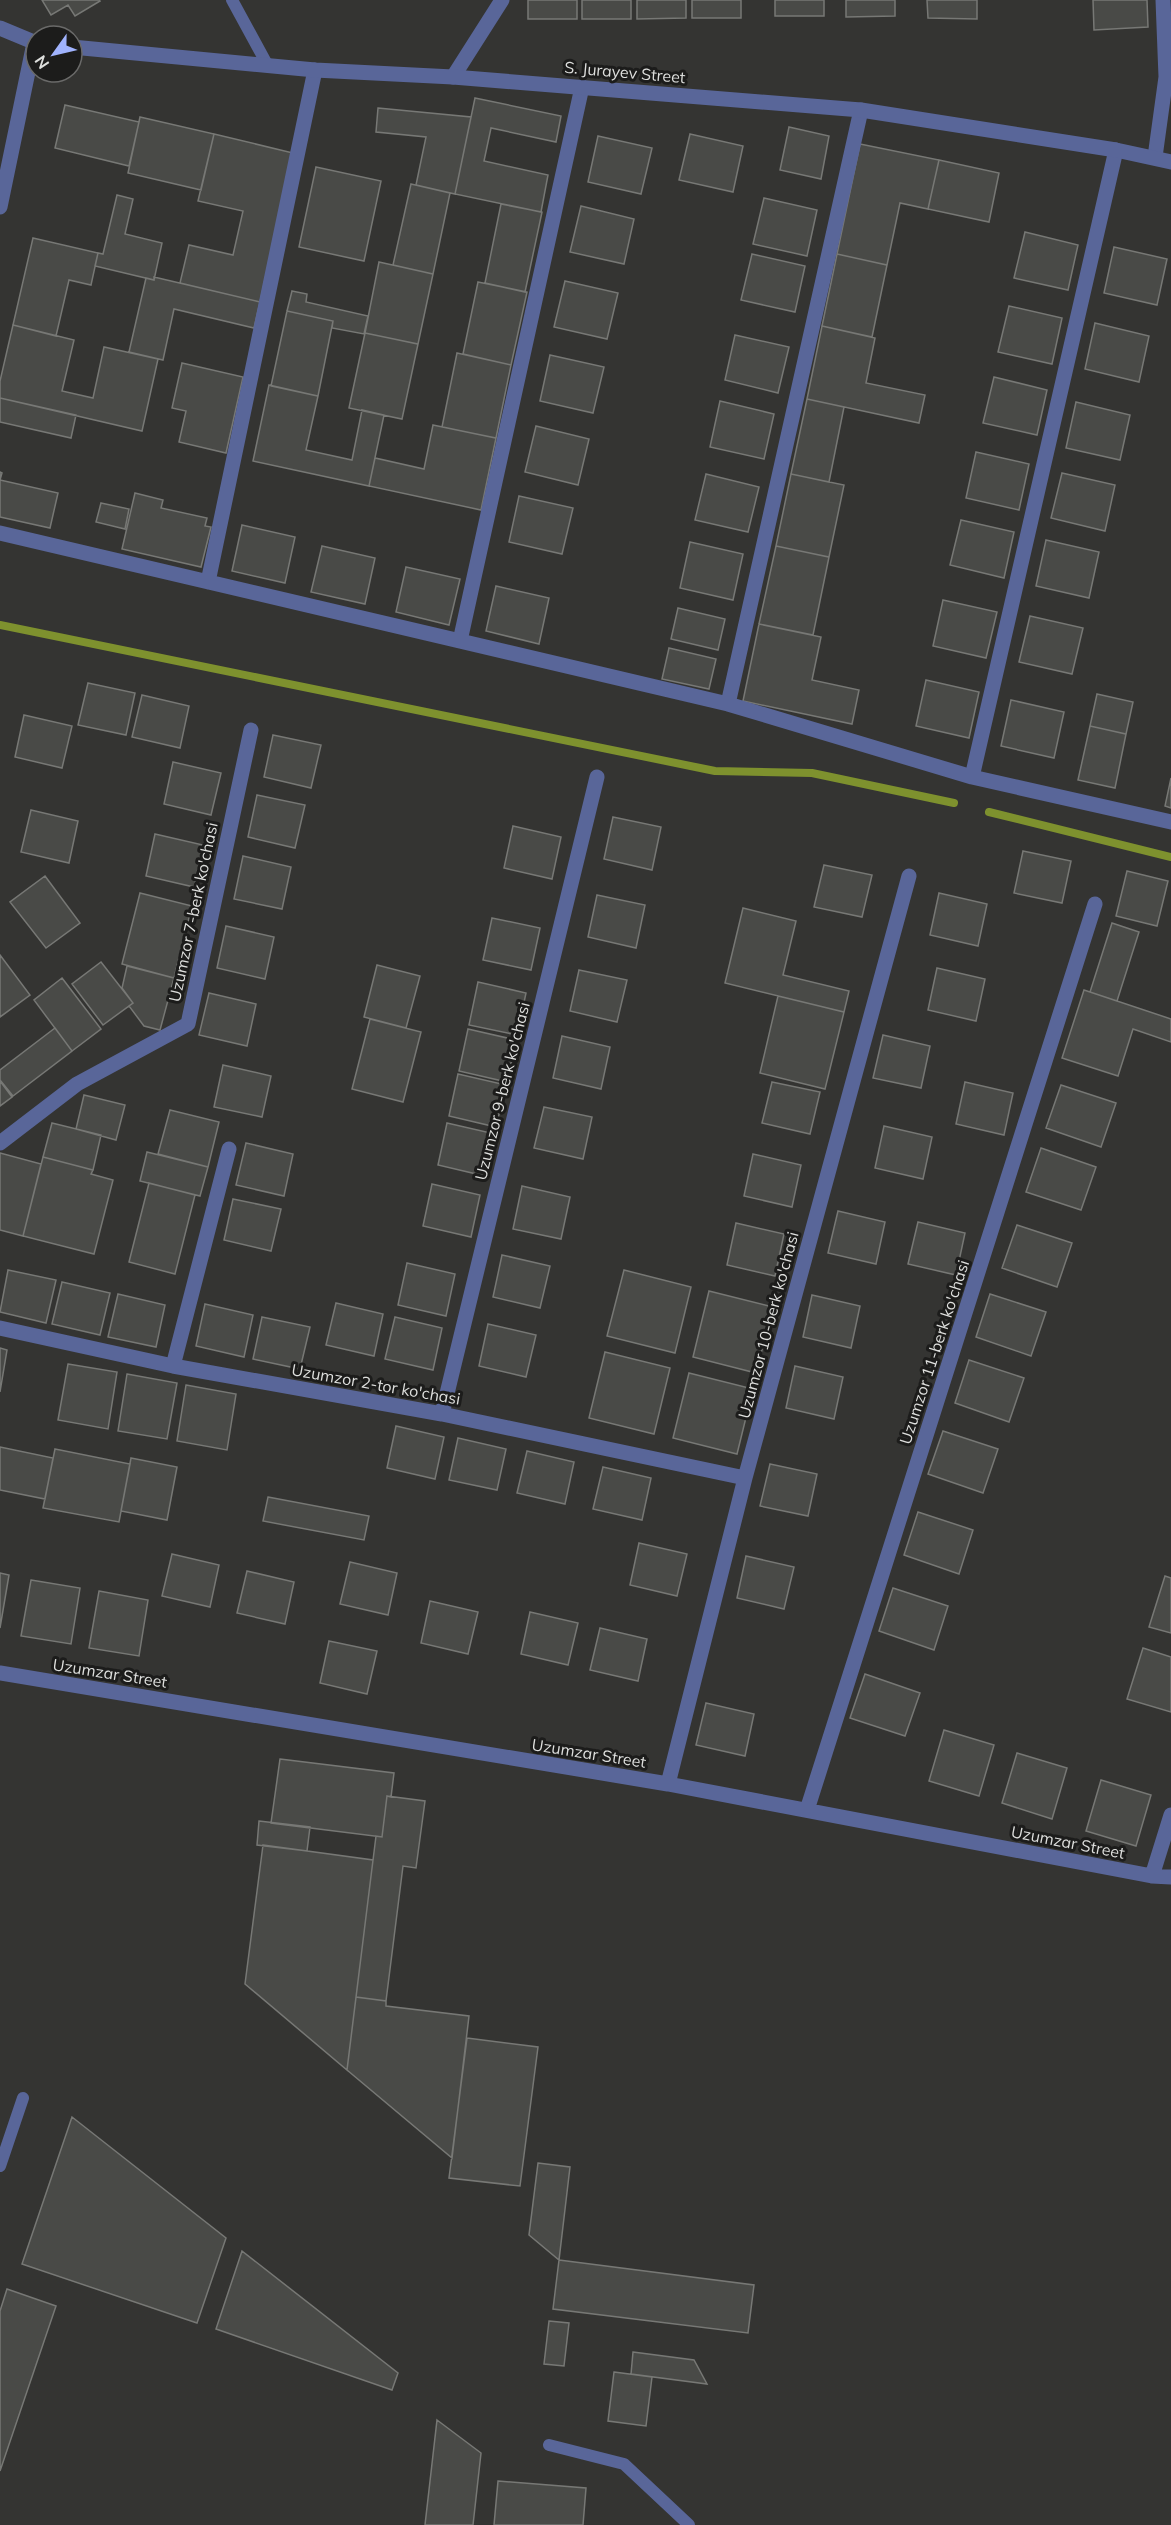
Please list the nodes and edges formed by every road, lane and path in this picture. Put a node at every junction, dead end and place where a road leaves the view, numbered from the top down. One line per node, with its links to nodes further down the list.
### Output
1 (232, 0): 7 (lane)
2 (502, 0): 9 (street)
3 (1163, 0): 14 (street)
4 (0, 28): 5 (street)
5 (24, 38)
6 (84, 47): 7 (street, S. Jurayev Street)
7 (268, 66): 8 (street, S. Jurayev Street)
8 (315, 70): 9 (street, S. Jurayev Street); 18 (street)
9 (453, 77): 11 (street, S. Jurayev Street)
10 (26, 84): 16 (street)
11 (582, 87): 12 (street, S. Jurayev Street); 19 (street)
12 (861, 110): 13 (street, S. Jurayev Street); 20 (street)
13 (1116, 150): 14 (street, S. Jurayev Street); 23 (street)
14 (1155, 157): 15 (street, S. Jurayev Street)
15 (1171, 162)
16 (0, 207)
17 (0, 533): 18 (street)
18 (208, 582): 19 (street)
19 (460, 641): 20 (street)
20 (728, 704): 23 (street)
21 (251, 730): 27 (street, Uzumzor 7-berk ko'chasi)
22 (597, 777): 31 (street, Uzumzor 9-berk ko'chasi)
23 (972, 777): 24 (street)
24 (1171, 822)
25 (909, 876): 32 (street, Uzumzor 10-berk ko'chasi)
26 (1095, 904): 35 (street, Uzumzor 11-berk ko'chasi)
27 (0, 1143)
28 (229, 1149): 30 (street)
29 (0, 1328): 30 (street, Uzumzor 2-tor ko'chasi)
30 (173, 1366): 31 (street, Uzumzor 2-tor ko'chasi)
31 (442, 1414): 32 (street, Uzumzor 2-tor ko'chasi)
32 (746, 1478): 34 (street, Uzumzor 10-berk ko'chasi)
33 (0, 1673): 34 (street, Uzumzar Street)
34 (668, 1784): 35 (street, Uzumzar Street)
35 (807, 1810): 37 (street, Uzumzar Street)
36 (1171, 1815): 37 (street)
37 (1152, 1876): 38 (street, Uzumzar Street)
38 (1171, 1877)
39 (23, 2098): 40 (lane)
40 (0, 2166)
41 (549, 2445): 42 (lane)
42 (689, 2525)

